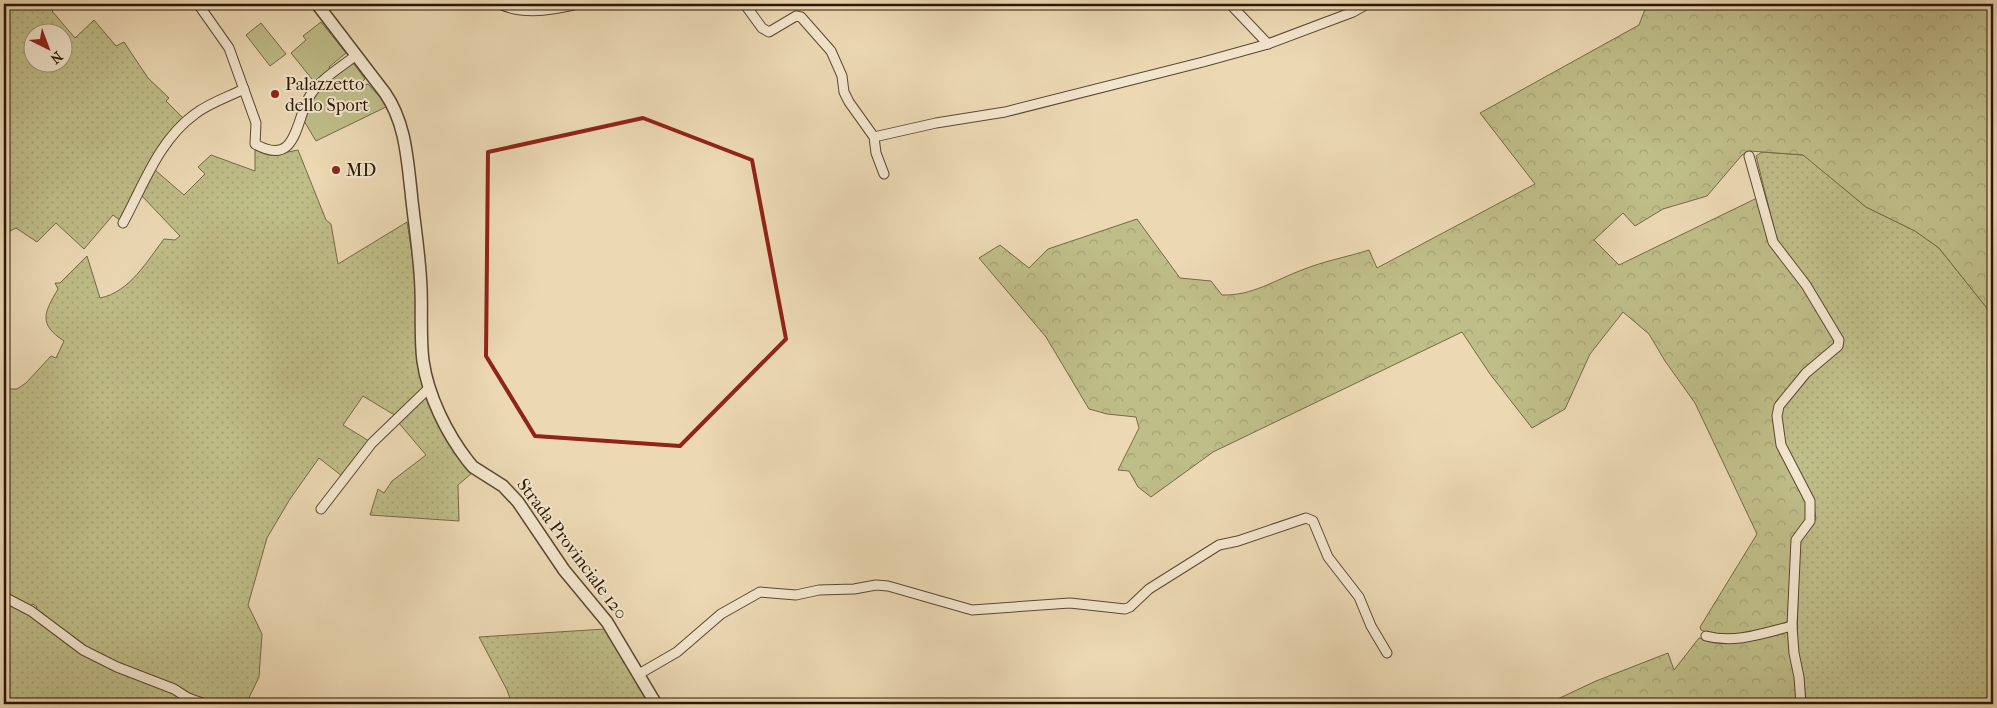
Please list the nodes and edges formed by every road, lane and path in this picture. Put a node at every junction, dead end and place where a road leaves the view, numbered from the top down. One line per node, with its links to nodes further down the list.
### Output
1 (198, 4): 11 (street)
2 (316, 4): 10 (street, Strada Provinciale 120)
3 (500, 4): 4 (street)
4 (578, 4)
5 (743, 4): 12 (street)
6 (1230, 4): 9 (street)
7 (1366, 4): 8 (street)
8 (1352, 8): 9 (street)
9 (1268, 44): 12 (street)
10 (355, 56): 11 (street); 16 (street, Strada Provinciale 120)
11 (244, 89): 15 (street)
12 (874, 137): 14 (street)
13 (1749, 156): 19 (street)
14 (884, 174)
15 (124, 223)
16 (429, 388): 17 (street); 22 (street, Strada Provinciale 120)
17 (321, 509)
18 (4, 597): 23 (street)
19 (1792, 626): 20 (street); 27 (street)
20 (1706, 636)
21 (1386, 652): 22 (street)
22 (639, 674): 26 (street, Strada Provinciale 120)
23 (188, 698): 24 (street); 25 (street)
24 (180, 704)
25 (205, 704)
26 (656, 704)
27 (1801, 704)

